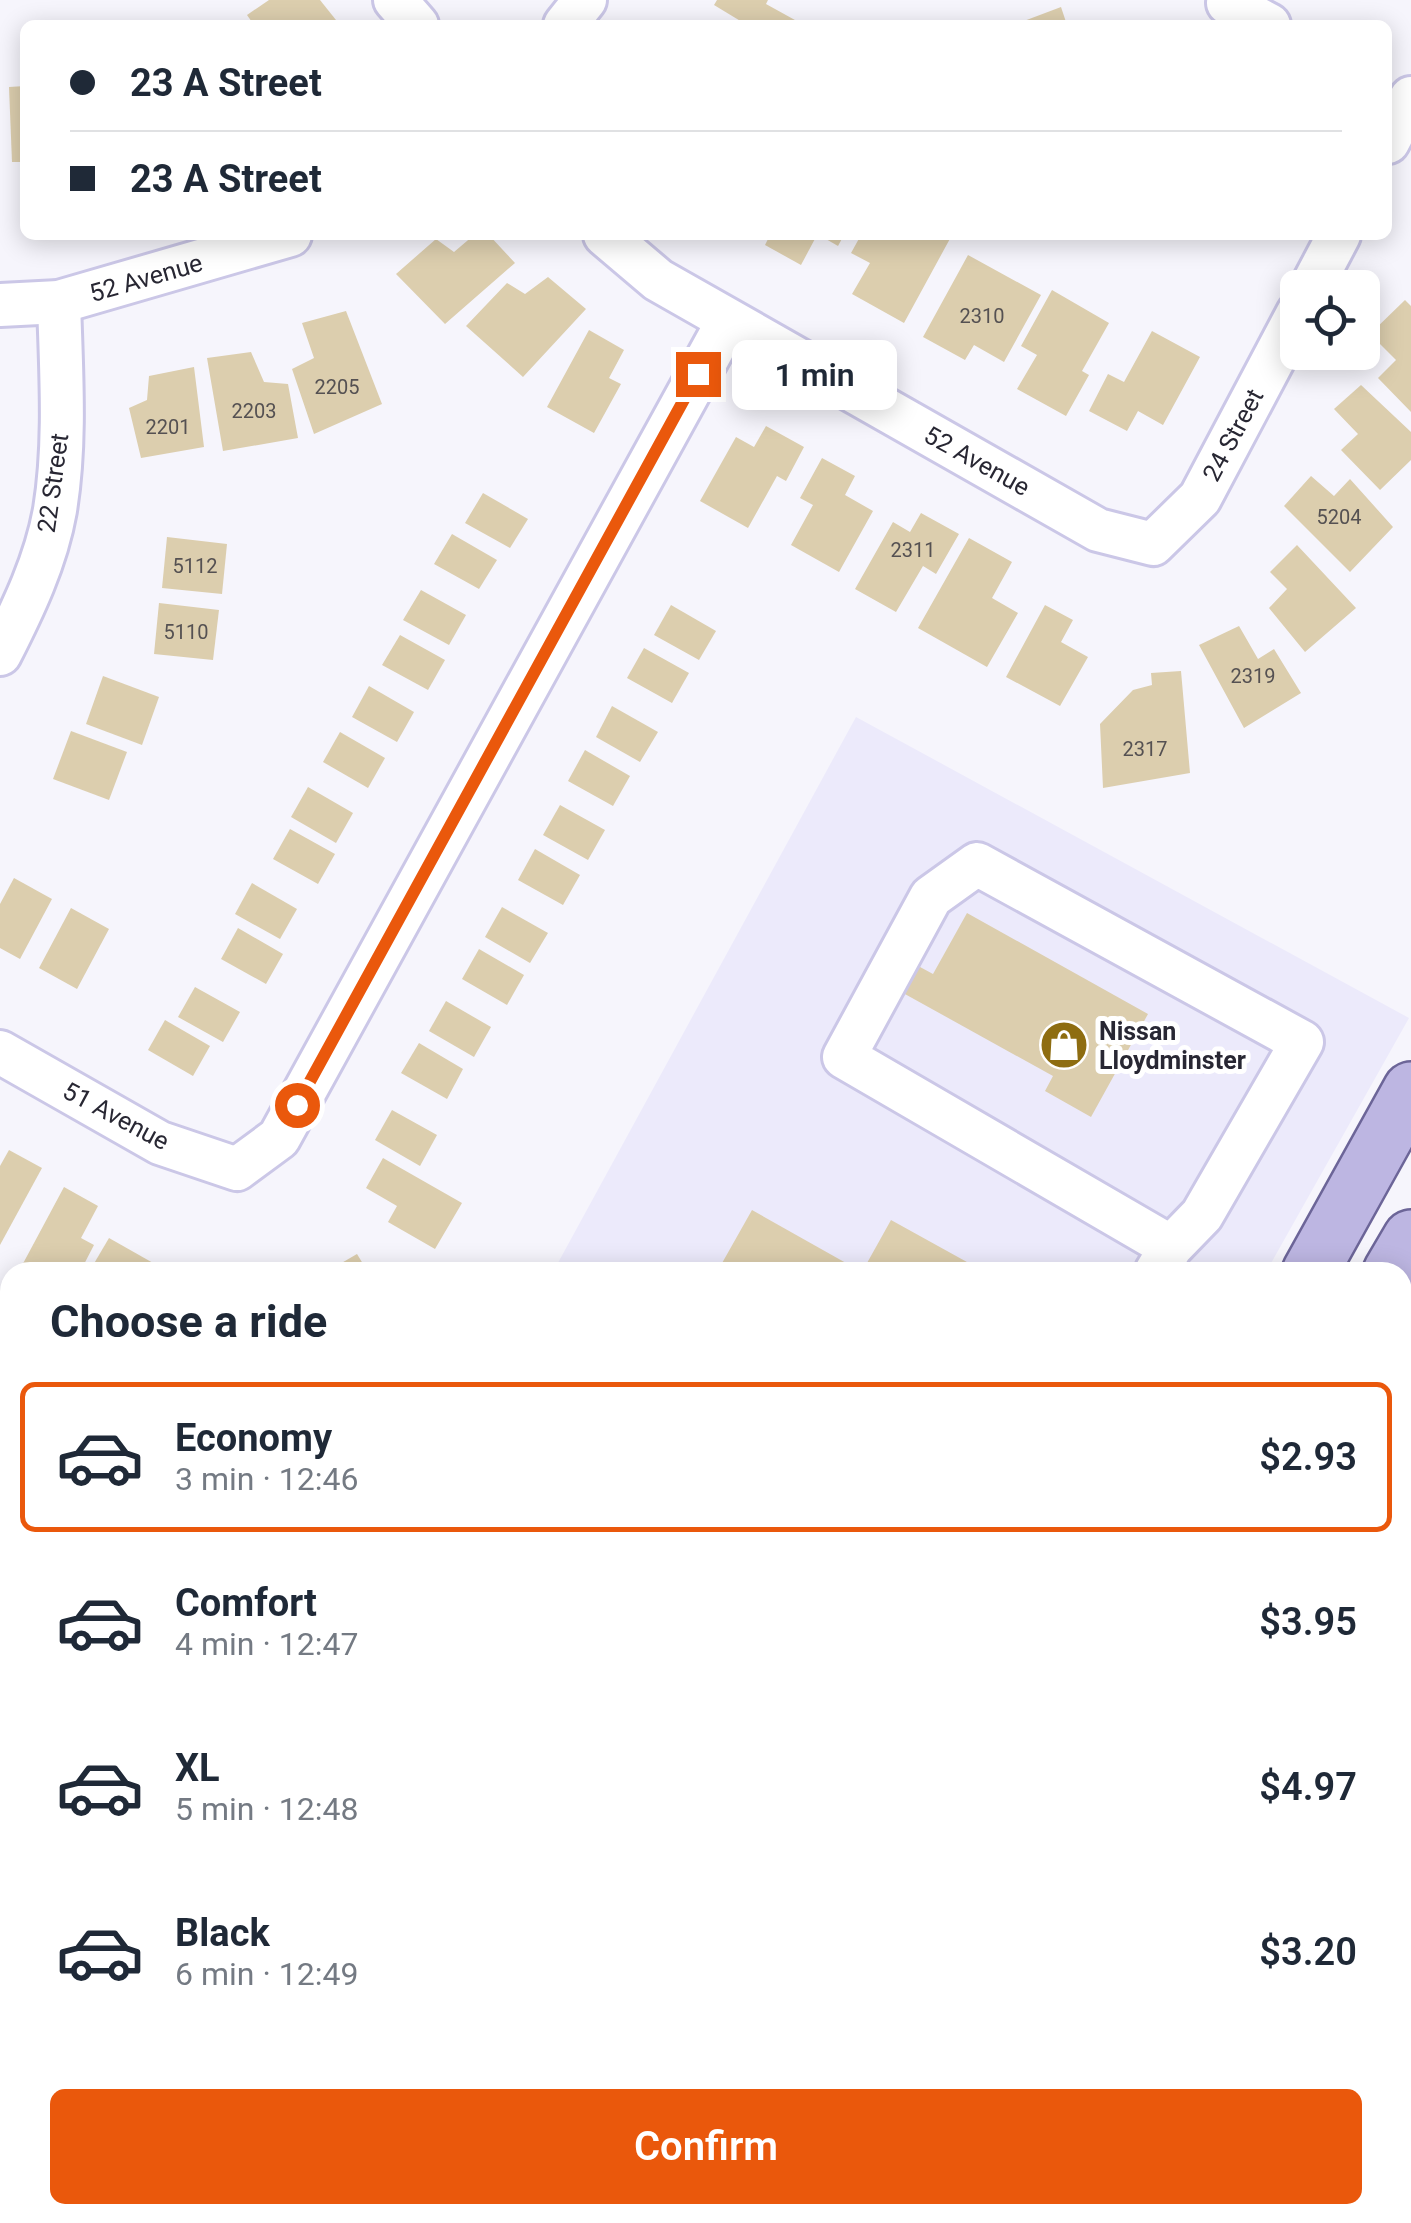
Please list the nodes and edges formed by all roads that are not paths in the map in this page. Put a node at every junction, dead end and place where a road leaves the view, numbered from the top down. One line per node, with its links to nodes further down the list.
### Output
1 (395, 0): 4 (street)
2 (585, 0): 5 (street)
3 (1228, 3): 6 (street)
4 (413, 20)
5 (569, 20)
6 (1260, 20)
7 (1410, 99): 8 (street)
8 (1392, 134)
9 (273, 240): 13 (street, 52 Avenue)
10 (610, 240): 15 (street, 52 Avenue)
11 (1335, 240): 12 (street)
12 (1320, 270)
13 (59, 302): 14 (street, 52 Avenue); 18 (street, 22 Street)
14 (0, 305)
15 (728, 321): 17 (street, 52 Avenue); 19 (street, 51 Avenue)
16 (1280, 347): 17 (street, 24 Street)
17 (1153, 544)
18 (0, 654)
19 (0, 1052)
20 (1411, 1090): 23 (main road)
21 (1411, 1238): 24 (main road)
22 (1164, 1260): 22 (street)
23 (1316, 1262)
24 (1398, 1262)

